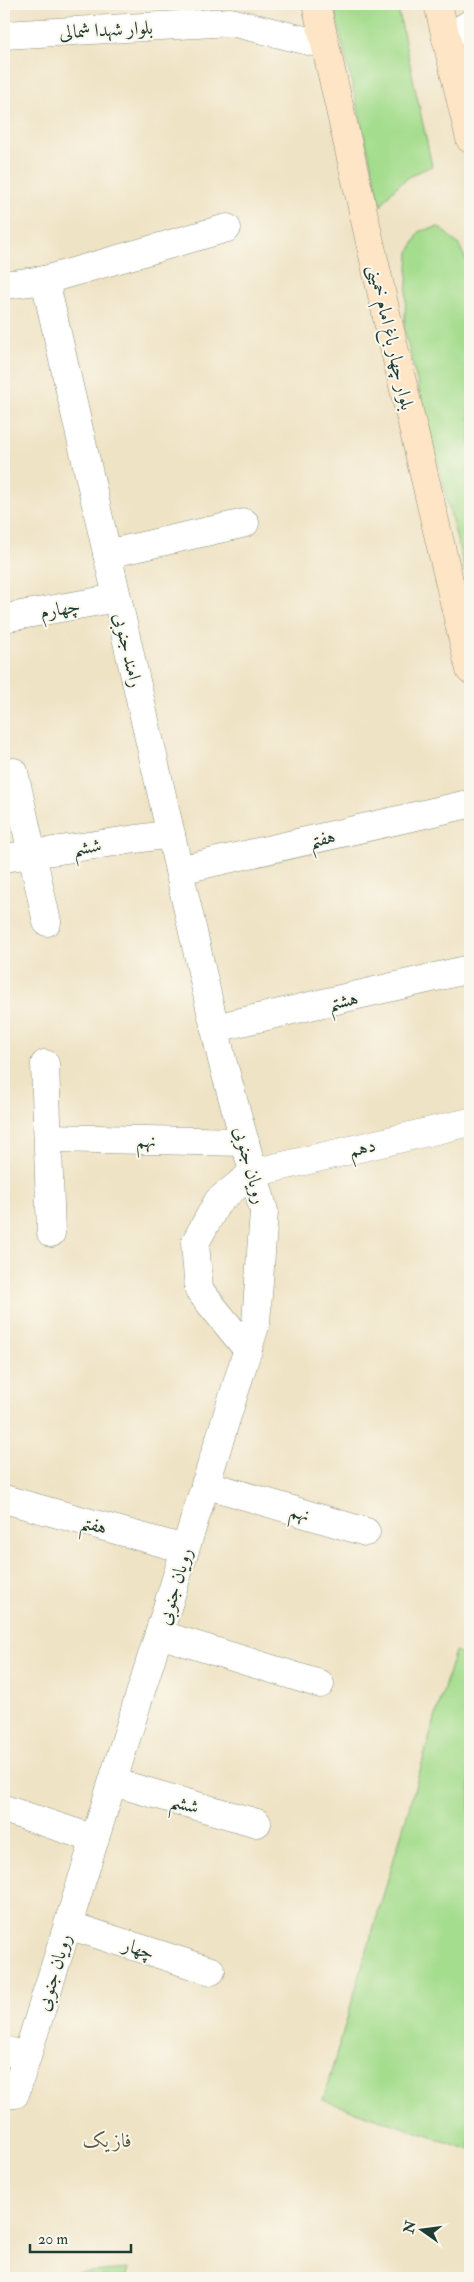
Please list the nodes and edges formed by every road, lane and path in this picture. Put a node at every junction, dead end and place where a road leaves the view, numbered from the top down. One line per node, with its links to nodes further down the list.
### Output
1 (316, 4): 7 (main road, بلوار چهار باغ امام خمینی)
2 (438, 4): 6 (main road)
3 (239, 13): 5 (street, بلوار شهدا شمالی); 7 (street, بلوار شهدا شمالی)
4 (470, 24): 6 (street)
5 (4, 35)
6 (446, 38): 8 (main road)
7 (325, 44): 16 (main road, بلوار چهار باغ امام خمینی)
8 (470, 139)
9 (227, 228): 10 (street)
10 (46, 280): 11 (street); 13 (street, رامند جنوبی)
11 (4, 285)
12 (244, 523): 13 (street)
13 (107, 554): 14 (street, رامند جنوبی)
14 (117, 598): 15 (street, چهارم); 19 (street, رامند جنوبی)
15 (4, 618)
16 (470, 670)
17 (14, 772): 20 (street)
18 (464, 805): 22 (street, هفتم)
19 (171, 834): 20 (street, ششم); 22 (street, رامند جنوبی)
20 (32, 854): 21 (street, ششم); 23 (street)
21 (4, 858)
22 (179, 870): 25 (street, رامند جنوبی)
23 (47, 922)
24 (470, 969): 25 (street, هشتم)
25 (215, 1028): 26 (street, رامند جنوبی)
26 (222, 1060): 30 (street, رویان جنوبی)
27 (45, 1064): 29 (street)
28 (470, 1122): 31 (street, دهم)
29 (48, 1138): 30 (street, نهم); 32 (street)
30 (244, 1142): 31 (street, رویان جنوبی)
31 (254, 1173): 33 (street, رویان جنوبی); 33 (street)
32 (51, 1233)
33 (248, 1350): 34 (street, رویان جنوبی)
34 (206, 1484): 36 (street, نهم); 37 (street, رویان جنوبی)
35 (4, 1499): 37 (street, هفتم)
36 (366, 1532)
37 (185, 1549): 38 (street, رویان جنوبی)
38 (159, 1634): 39 (street); 40 (street, رویان جنوبی)
39 (320, 1684)
40 (113, 1782): 42 (street, ششم); 43 (street, رویان جنوبی)
41 (4, 1808): 43 (street)
42 (257, 1823)
43 (95, 1839): 44 (street, رویان جنوبی)
44 (68, 1925): 45 (street, چهار); 46 (street, رویان جنوبی)
45 (211, 1971)
46 (15, 2054): 47 (street, رویان جنوبی)
47 (4, 2095)

